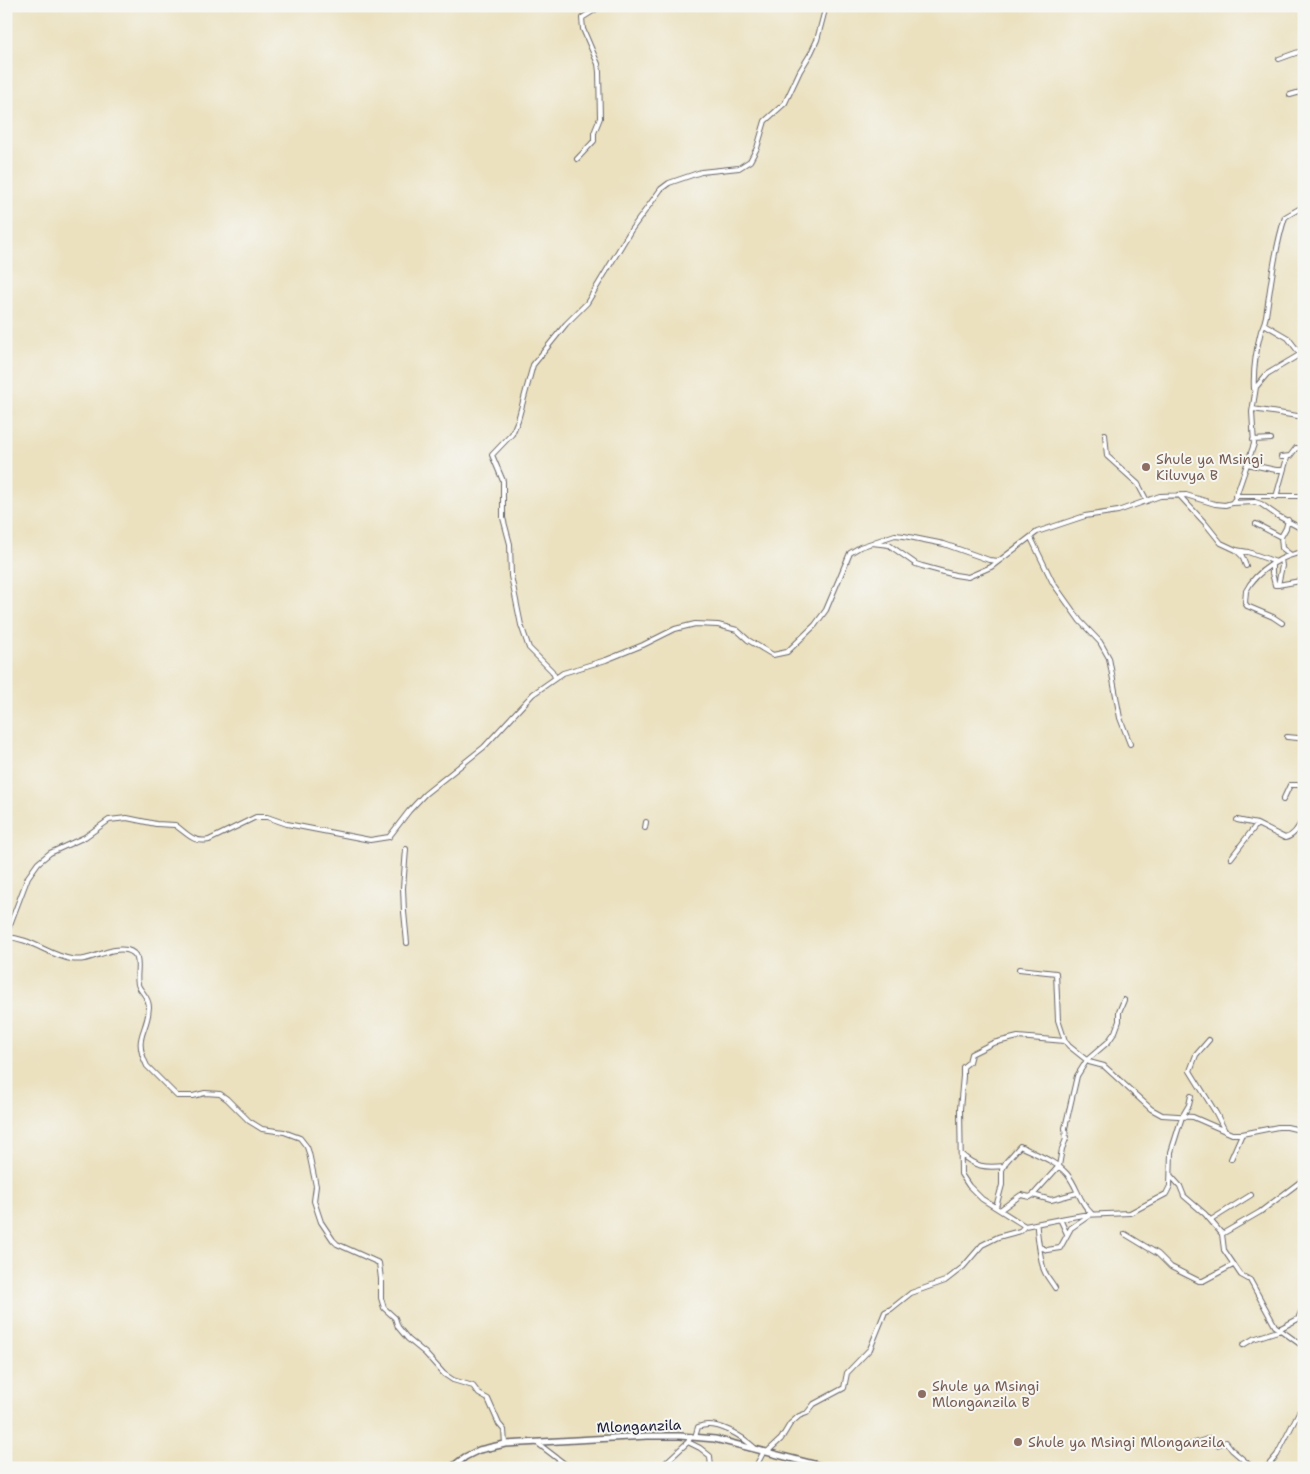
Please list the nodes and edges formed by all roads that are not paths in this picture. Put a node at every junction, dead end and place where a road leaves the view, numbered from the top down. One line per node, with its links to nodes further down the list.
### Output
1 (601, 6): 7 (street)
2 (826, 6): 47 (street)
3 (1304, 50): 4 (street)
4 (1279, 59)
5 (1304, 91): 6 (street)
6 (1290, 95)
7 (577, 160)
8 (1304, 206): 10 (street)
9 (1261, 308): 10 (street)
10 (1266, 308): 11 (street)
11 (1264, 324): 12 (street); 14 (street)
12 (1302, 353): 13 (street); 14 (street)
13 (1304, 359)
14 (1254, 392): 15 (street)
15 (1252, 409): 16 (street); 19 (street)
16 (1304, 417)
17 (1105, 434): 29 (street)
18 (1272, 439): 19 (street)
19 (1253, 440): 23 (street)
20 (1304, 449): 22 (street)
21 (1281, 457): 22 (street)
22 (1287, 458): 24 (street)
23 (1247, 464): 24 (street); 26 (street)
24 (1283, 470): 28 (street)
25 (1179, 495): 29 (street); 30 (street); 37 (street)
26 (1236, 496): 28 (street); 30 (street)
27 (1304, 496): 28 (street)
28 (1276, 497)
29 (1147, 501): 35 (street)
30 (1232, 503): 31 (street)
31 (1288, 520): 33 (street); 34 (street)
32 (1256, 524): 34 (street)
33 (1304, 530)
34 (1281, 537): 39 (street)
35 (1031, 538): 41 (street); 50 (street)
36 (872, 543): 41 (street); 41 (street); 47 (street)
37 (1236, 550): 42 (street); 43 (street)
38 (1304, 552): 39 (street)
39 (1291, 555): 40 (street)
40 (1281, 559): 42 (street); 45 (street)
41 (1000, 561)
42 (1274, 563): 45 (street); 46 (street)
43 (1246, 566)
44 (1300, 581): 45 (street)
45 (1278, 585)
46 (1282, 623)
47 (555, 677): 60 (street)
48 (1287, 737): 49 (street)
49 (1304, 737)
50 (1130, 744)
51 (1304, 785): 52 (street)
52 (1283, 800)
53 (1304, 818): 56 (street)
54 (1237, 820): 56 (street)
55 (646, 822): 57 (street)
56 (1257, 824): 59 (street)
57 (645, 828)
58 (406, 849): 61 (street)
59 (1231, 858)
60 (6, 936): 104 (street)
61 (407, 943)
62 (1019, 969): 65 (street)
63 (1124, 1000): 66 (street)
64 (1209, 1040): 69 (street)
65 (1065, 1041): 66 (street); 73 (street)
66 (1087, 1060): 68 (street); 77 (street)
67 (1191, 1096): 68 (street)
68 (1182, 1117): 69 (street); 78 (street)
69 (1224, 1129): 71 (street)
70 (1304, 1131): 71 (street)
71 (1242, 1134): 74 (street)
72 (1304, 1151): 75 (street)
73 (961, 1154): 76 (street); 83 (street)
74 (1231, 1159)
75 (1304, 1162)
76 (1004, 1166): 77 (street); 83 (street)
77 (1059, 1166): 80 (street); 81 (street)
78 (1171, 1176): 85 (street); 87 (street)
79 (1304, 1179): 92 (street)
80 (1077, 1192): 81 (street); 85 (street)
81 (1033, 1195): 84 (street)
82 (1251, 1195): 87 (street)
83 (996, 1207): 84 (street)
84 (1000, 1210): 89 (street)
85 (1091, 1215): 86 (street); 90 (street)
86 (1060, 1219): 88 (street); 90 (street)
87 (1211, 1220): 92 (street)
88 (1037, 1224): 89 (street); 93 (street)
89 (1025, 1226): 107 (street)
90 (1067, 1234): 93 (street)
91 (1125, 1234): 94 (street)
92 (1222, 1234): 94 (street)
93 (1040, 1247): 95 (street)
94 (1233, 1265): 97 (street)
95 (1055, 1288)
96 (1304, 1305): 97 (street)
97 (1280, 1329): 98 (street); 99 (street)
98 (1243, 1345)
99 (1304, 1347)
100 (1298, 1412): 116 (street)
101 (693, 1436): 102 (street, Mlonganzila); 103 (street); 106 (street, Mlonganzila); 106 (street)
102 (536, 1442): 104 (street, Mlonganzila); 110 (street)
103 (688, 1442): 111 (street); 112 (street)
104 (504, 1444): 109 (street, Mlonganzila)
105 (1189, 1445): 115 (street)
106 (758, 1450): 107 (street, Mlonganzila)
107 (766, 1452): 108 (street, Mlonganzila); 113 (street)
108 (817, 1466): 114 (street, Mlonganzila)
109 (451, 1468)
110 (570, 1468)
111 (660, 1468)
112 (711, 1468)
113 (755, 1468)
114 (829, 1468)
115 (1253, 1468)
116 (1266, 1468)

